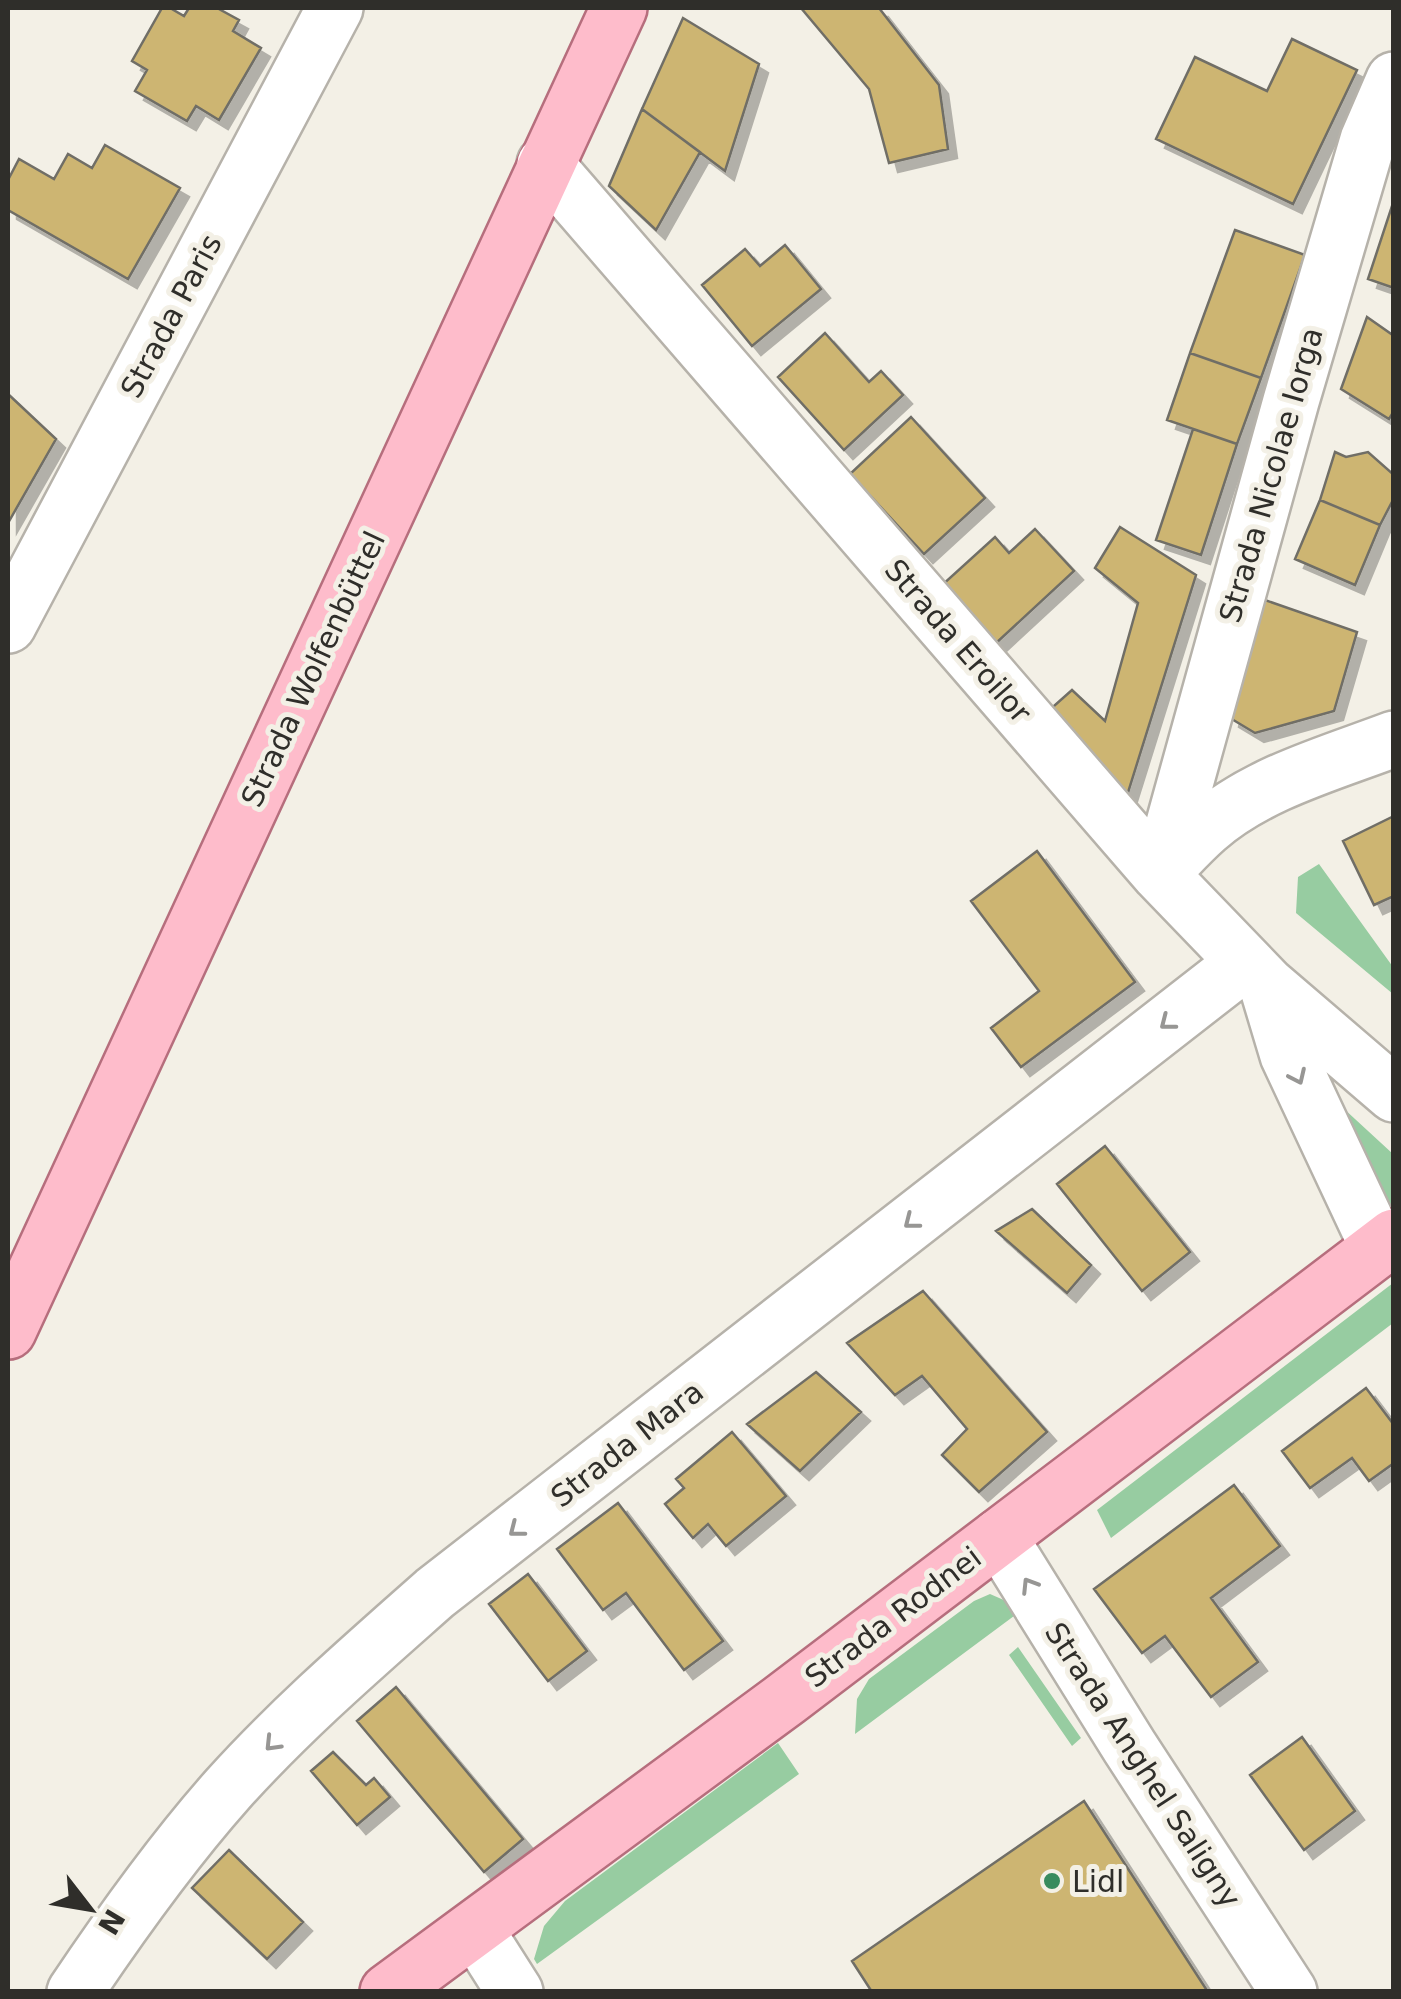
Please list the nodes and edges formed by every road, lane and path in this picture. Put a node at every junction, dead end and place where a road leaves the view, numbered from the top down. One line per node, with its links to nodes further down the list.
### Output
1 (335, 8): 5 (street, Strada Paris)
2 (619, 8): 4 (main road, Strada Wolfenbüttel)
3 (1394, 80): 7 (street, Strada Nicolae Iorga)
4 (545, 164): 7 (street, Strada Eroilor); 11 (main road, Strada Wolfenbüttel)
5 (8, 625)
6 (1394, 739): 7 (street)
7 (1160, 874): 8 (street, Strada Eroilor)
8 (1256, 974): 9 (street, Strada Eroilor); 10 (street, one-way to 10); 14 (street, Strada Mara, one-way to 14)
9 (1394, 1094)
10 (1386, 1242): 12 (main road, Strada Rodnei)
11 (8, 1331)
12 (999, 1537): 13 (main road, Strada Rodnei); 17 (street, Strada Anghel Saligny, one-way to 12)
13 (475, 1929): 15 (main road, Strada Rodnei); 16 (street)
14 (75, 1992)
15 (388, 1992)
16 (515, 1992)
17 (1290, 1992)

